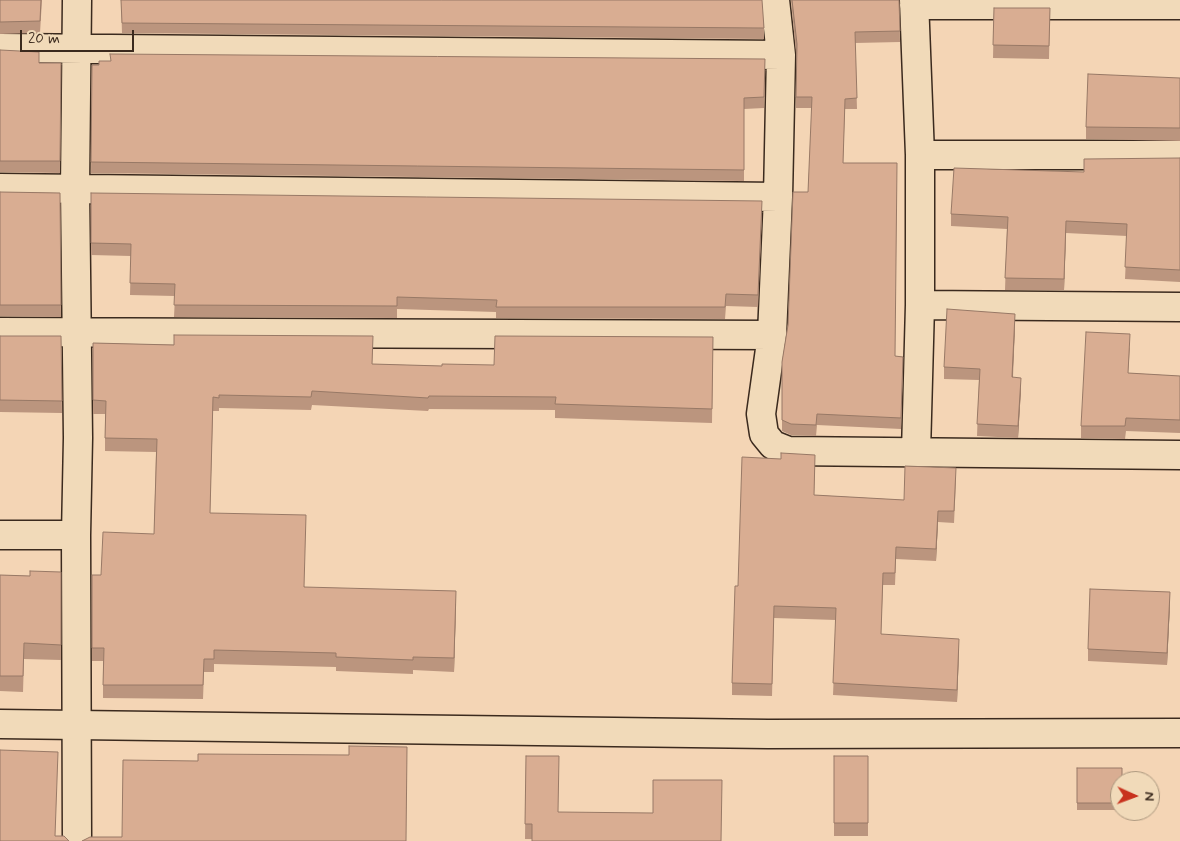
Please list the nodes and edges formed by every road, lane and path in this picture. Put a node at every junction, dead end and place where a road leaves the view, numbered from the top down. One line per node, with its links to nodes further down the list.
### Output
1 (77, 0): 6 (street)
2 (775, 0): 7 (street)
3 (914, 3): 4 (street); 8 (street)
4 (1180, 5)
5 (0, 48): 6 (street)
6 (76, 48): 7 (street); 11 (street)
7 (780, 55): 12 (street)
8 (920, 155): 9 (street); 13 (street)
9 (1180, 156)
10 (0, 188): 11 (street)
11 (75, 188): 12 (street); 16 (street)
12 (778, 197): 17 (street)
13 (920, 306): 14 (street); 18 (street)
14 (1180, 307)
15 (0, 332): 16 (street)
16 (76, 333): 17 (street); 21 (street)
17 (772, 335): 18 (street)
18 (916, 452): 19 (street)
19 (1180, 455)
20 (0, 535): 21 (street)
21 (76, 535): 23 (street)
22 (0, 724): 23 (street)
23 (77, 724): 24 (street); 25 (street)
24 (1180, 733)
25 (77, 841)

